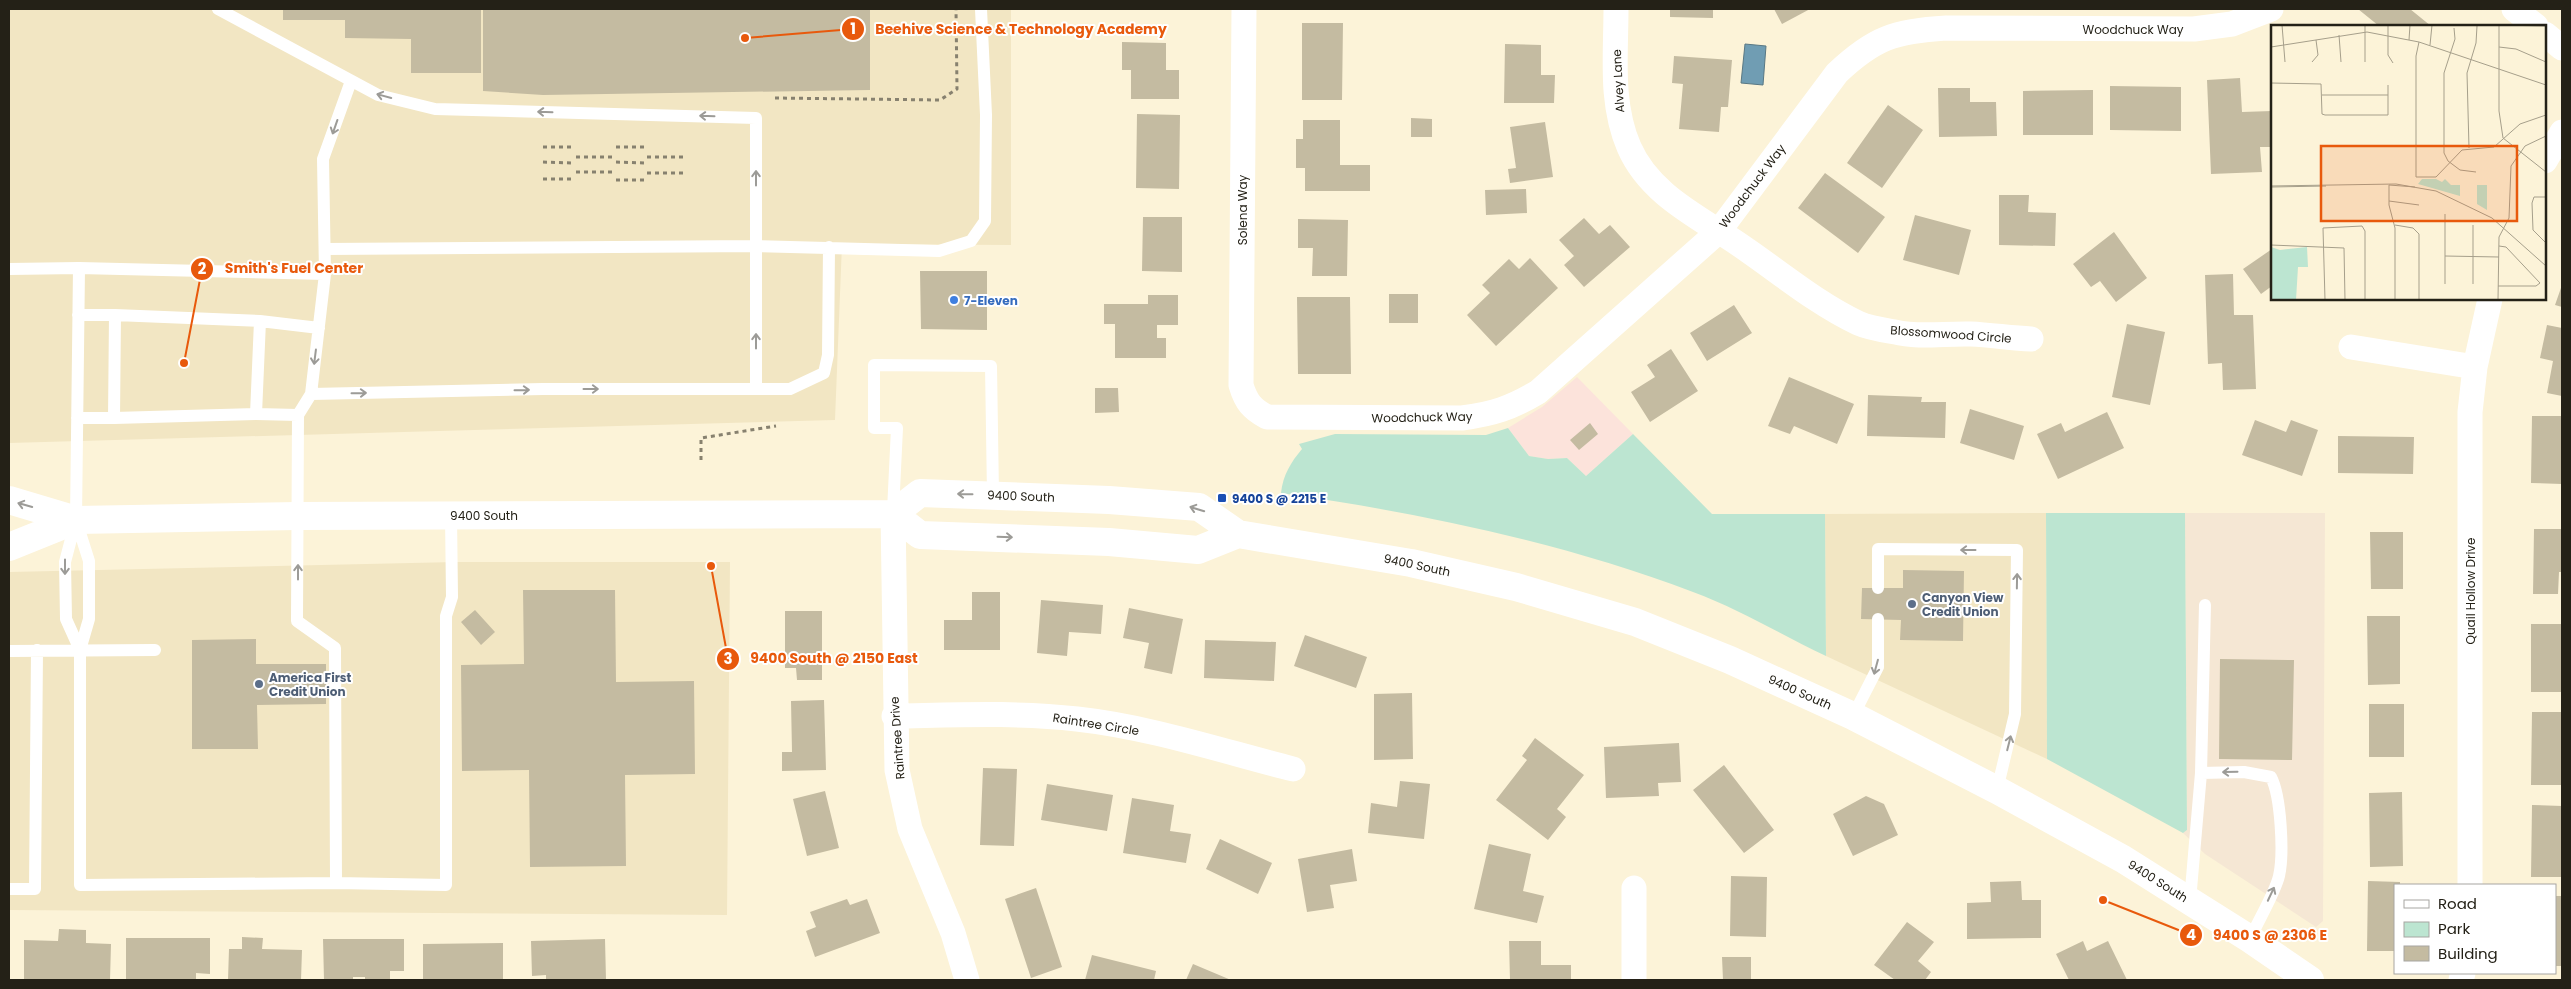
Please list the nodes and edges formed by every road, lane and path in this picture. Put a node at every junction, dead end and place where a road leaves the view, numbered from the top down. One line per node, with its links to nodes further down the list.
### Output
1 (218, 9): 12 (lane)
2 (956, 9): 13 (path)
3 (981, 9): 36 (lane)
4 (1244, 9): 51 (street, Solena Way)
5 (1616, 9): 34 (street, Alvey Lane)
6 (2271, 9): 8 (street, Woodchuck Way)
7 (2514, 9): 9 (street)
8 (1942, 18): 34 (street, Woodchuck Way)
9 (2535, 25)
10 (2546, 35): 11 (street)
11 (2562, 48)
12 (351, 81): 35 (lane, one-way to 12); 37 (lane, one-way to 37)
13 (774, 98)
14 (2562, 132): 22 (street)
15 (543, 146): 18 (path)
16 (616, 146): 17 (path)
17 (646, 146)
18 (574, 147)
19 (576, 157): 25 (path)
20 (647, 157): 21 (path)
21 (686, 157)
22 (2546, 159)
23 (543, 162): 24 (path)
24 (574, 162)
25 (644, 162)
26 (576, 172): 27 (path)
27 (616, 172)
28 (647, 172): 29 (path)
29 (686, 172)
30 (543, 179): 31 (path)
31 (574, 179)
32 (616, 180): 33 (path)
33 (644, 180)
34 (1719, 231): 46 (street, Blossomwood Circle); 51 (street, Woodchuck Way)
35 (756, 246): 36 (lane); 37 (lane); 49 (lane, one-way to 35)
36 (829, 247): 49 (lane)
37 (325, 249): 40 (lane)
38 (79, 268): 39 (lane); 40 (lane); 42 (lane)
39 (9, 269)
40 (325, 274): 45 (lane)
41 (2490, 300): 48 (street, Quail Hollow Drive)
42 (78, 315): 43 (lane); 54 (lane)
43 (115, 316): 44 (lane); 55 (lane)
44 (260, 321): 45 (lane); 52 (lane)
45 (319, 328): 50 (lane, one-way to 50)
46 (2031, 340)
47 (2351, 347): 48 (street)
48 (2475, 368): 79 (street, Quail Hollow Drive)
49 (756, 390): 50 (lane, one-way to 49)
50 (311, 394): 53 (lane)
51 (1252, 409)
52 (256, 414): 53 (lane); 55 (lane)
53 (298, 415): 62 (lane)
54 (77, 418): 55 (lane); 63 (lane)
55 (114, 418)
56 (776, 426): 57 (path)
57 (701, 460)
58 (993, 495): 60 (main road, 9400 South, one-way to 60); 60 (lane); 64 (main road, 9400 South, one-way to 58)
59 (9, 500): 63 (main road, 9400 South, one-way to 59)
60 (893, 514): 61 (main road, 9400 South); 64 (main road, one-way to 64); 73 (street, Raintree Drive)
61 (451, 515): 62 (main road, 9400 South); 78 (lane)
62 (298, 516): 63 (main road, 9400 South); 78 (lane, one-way to 62)
63 (76, 520): 65 (main road, 9400 South); 70 (lane); 70 (lane, one-way to 70)
64 (1238, 534): 74 (main road, 9400 South)
65 (9, 547)
66 (1878, 588): 77 (lane, one-way to 66)
67 (2206, 605): 76 (lane)
68 (1878, 619): 74 (lane, one-way to 74)
69 (37, 650): 70 (lane); 72 (lane); 81 (lane)
70 (80, 650): 71 (lane); 78 (lane)
71 (155, 650)
72 (9, 651)
73 (894, 716): 75 (street, Raintree Circle); 84 (street, Raintree Drive)
74 (1853, 716): 77 (main road, 9400 South)
75 (1293, 768)
76 (2201, 772): 82 (lane); 83 (lane, one-way to 76)
77 (1997, 790): 82 (main road, 9400 South)
78 (336, 883)
79 (2470, 884)
80 (1634, 888): 85 (street)
81 (9, 889)
82 (2190, 901): 83 (main road, 9400 South)
83 (2250, 939): 86 (main road, 9400 South)
84 (968, 980)
85 (1634, 980)
86 (2310, 980)

